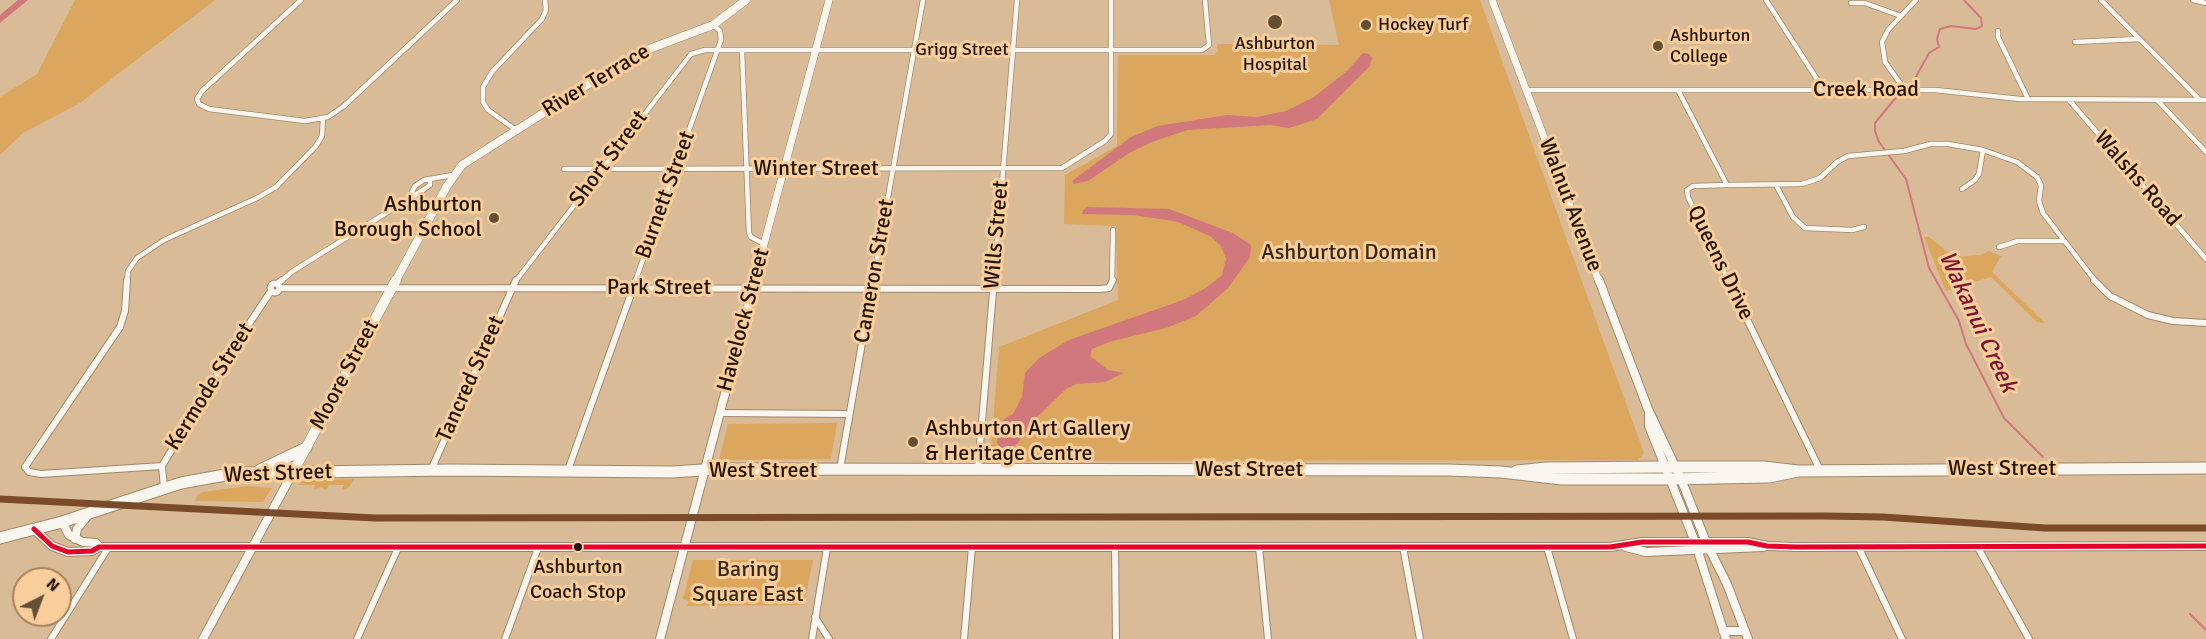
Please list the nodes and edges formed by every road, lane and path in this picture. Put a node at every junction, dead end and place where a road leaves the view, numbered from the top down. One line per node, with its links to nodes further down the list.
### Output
1 (301, 0): 37 (street)
2 (457, 0): 37 (street)
3 (545, 0): 38 (street)
4 (746, 0): 18 (main road, River Terrace)
5 (829, 0): 24 (main road, Havelock Street)
6 (923, 0): 25 (street, Cameron Street)
7 (1017, 0): 26 (street, Wills Street)
8 (1111, 0): 27 (street)
9 (1205, 0): 27 (street, Grigg Street)
10 (1492, 0): 28 (main road, Walnut Avenue)
11 (1766, 0): 30 (street)
12 (1916, 0): 17 (street)
13 (2101, 0): 20 (street)
14 (2193, 0): 16 (street)
15 (1851, 3): 17 (street)
16 (2206, 3)
17 (1901, 16): 31 (street)
18 (713, 25): 22 (street); 38 (main road, River Terrace)
19 (1998, 31): 32 (street)
20 (2139, 39): 21 (street); 35 (street)
21 (2075, 42)
22 (718, 50): 23 (street, Grigg Street); 42 (street, Short Street); 43 (street, Burnett Street)
23 (742, 50): 24 (street, Grigg Street); 44 (street)
24 (815, 50): 25 (street, Grigg Street); 45 (main road, Havelock Street)
25 (914, 50): 26 (street, Grigg Street); 46 (street, Cameron Street)
26 (1013, 50): 27 (street, Grigg Street); 47 (street, Wills Street)
27 (1111, 50): 47 (street, Winter Street)
28 (1526, 90): 29 (street, Creek Road); 80 (main road, Walnut Avenue)
29 (1678, 90): 30 (street, Creek Road); 49 (street, Queens Drive)
30 (1824, 90): 31 (street, Creek Road)
31 (1905, 90): 32 (street, Creek Road)
32 (2028, 99): 33 (street, Creek Road)
33 (2068, 100): 34 (street, Creek Road); 57 (street, Walshs Road)
34 (2157, 100): 35 (street, Creek Road); 40 (street)
35 (2199, 100): 36 (street, Creek Road)
36 (2206, 100)
37 (323, 118): 70 (street)
38 (516, 130): 48 (main road, River Terrace)
39 (1983, 150): 50 (street); 51 (street); 54 (street)
40 (2206, 152)
41 (564, 169): 42 (street, Winter Street)
42 (602, 169): 43 (street, Winter Street); 60 (street, Short Street)
43 (675, 169): 44 (street, Winter Street); 61 (street, Burnett Street)
44 (747, 169): 45 (street, Winter Street); 55 (street)
45 (784, 169): 46 (street, Winter Street); 55 (main road, Havelock Street)
46 (894, 169): 47 (street, Winter Street); 63 (street, Cameron Street)
47 (1003, 169): 64 (street, Wills Street)
48 (453, 175): 58 (street); 59 (main road, Moore Street)
49 (1727, 185): 50 (street); 77 (street, Queens Drive)
50 (1776, 185): 52 (street)
51 (1962, 189)
52 (1864, 227)
53 (1113, 230): 65 (street)
54 (2063, 241): 56 (street); 66 (street)
55 (764, 244): 62 (main road, Havelock Street)
56 (1999, 247)
57 (2206, 259)
58 (279, 286): 59 (street, Park Street); 70 (street, Kermode Street)
59 (392, 288): 60 (street, Park Street); 69 (main road, Moore Street)
60 (512, 288): 61 (street, Park Street); 73 (street, Tancred Street)
61 (632, 288): 62 (street, Park Street); 74 (street, Burnett Street)
62 (753, 288): 63 (street, Park Street); 67 (main road, Havelock Street)
63 (873, 288): 64 (street, Park Street); 68 (street, Cameron Street)
64 (993, 288): 65 (street, Park Street); 72 (street, Wills Street)
65 (1109, 288)
66 (2206, 323)
67 (720, 413): 68 (street); 75 (main road, Havelock Street)
68 (849, 414): 76 (street, Cameron Street)
69 (306, 448): 78 (main road, Moore Street); 79 (highway)
70 (162, 466): 81 (street, Kermode Street)
71 (2206, 468): 77 (highway, West Street)
72 (978, 469): 76 (highway, West Street); 80 (highway, West Street)
73 (431, 470): 74 (highway, West Street); 78 (highway, West Street)
74 (568, 470): 75 (highway, West Street)
75 (704, 471): 76 (highway, West Street); 101 (main road, Havelock Street)
76 (840, 471)
77 (1820, 471): 80 (highway, West Street)
78 (293, 472): 79 (highway, West Street); 98 (main road, Moore Street)
79 (254, 473): 81 (highway, West Street)
80 (1673, 473): 87 (main road, Walnut Avenue); 96 (main road, Walnut Avenue)
81 (164, 488): 82 (highway, West Street)
82 (92, 512): 83 (highway, West Street); 86 (main road)
83 (62, 522): 84 (highway, West Street); 86 (main road)
84 (34, 530): 85 (highway, West Street); 97 (main road)
85 (0, 538)
86 (75, 539): 97 (main road)
87 (1706, 542): 88 (main road); 96 (main road); 104 (main road, Walnut Avenue)
88 (1767, 546): 89 (main road); 104 (main road)
89 (1858, 546): 90 (main road); 120 (street)
90 (1977, 546): 91 (main road); 121 (street)
91 (2206, 546)
92 (1115, 547): 93 (main road); 103 (main road); 116 (street)
93 (1259, 547): 94 (main road); 117 (street)
94 (1403, 547): 95 (main road); 118 (street)
95 (1547, 547): 96 (main road); 119 (street)
96 (1696, 547): 104 (main road); 106 (main road, Walnut Avenue)
97 (103, 548): 98 (main road); 108 (street)
98 (252, 548): 99 (main road); 109 (main road, Moore Street)
99 (398, 548): 100 (main road); 110 (street)
100 (538, 548): 101 (main road); 111 (street)
101 (684, 548): 102 (main road); 112 (main road, Havelock Street)
102 (827, 548): 103 (main road); 105 (street)
103 (972, 548): 115 (street)
104 (1711, 551): 107 (main road, Walnut Avenue)
105 (815, 617): 113 (street); 114 (street)
106 (1725, 635): 107 (main road, Walnut Avenue)
107 (1747, 635)
108 (51, 639)
109 (203, 639)
110 (357, 639)
111 (505, 639)
112 (660, 639)
113 (812, 639)
114 (829, 639)
115 (964, 639)
116 (1116, 639)
117 (1268, 639)
118 (1420, 639)
119 (1573, 639)
120 (1902, 639)
121 (2029, 639)

